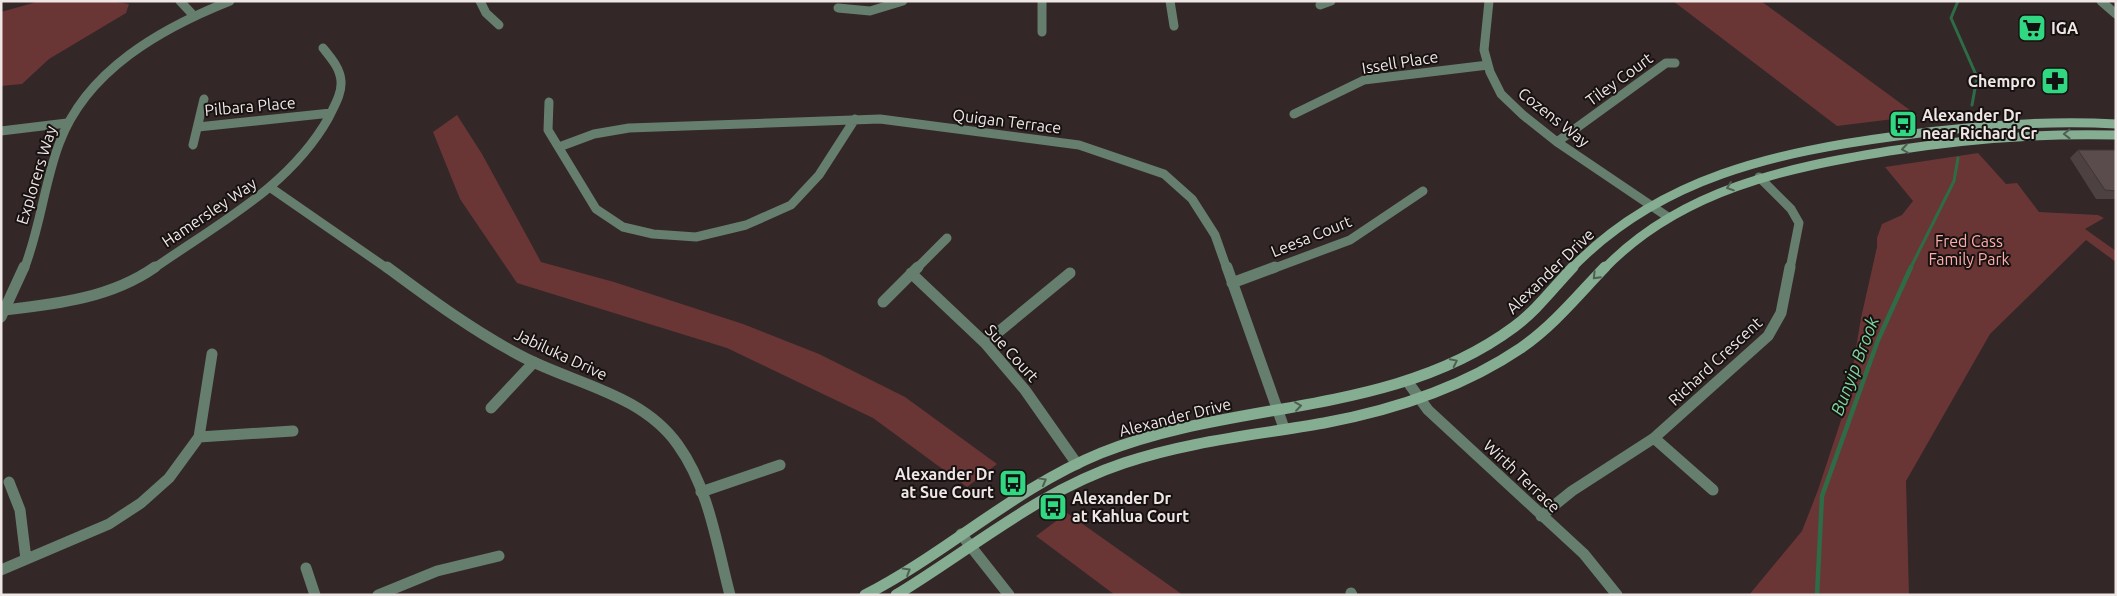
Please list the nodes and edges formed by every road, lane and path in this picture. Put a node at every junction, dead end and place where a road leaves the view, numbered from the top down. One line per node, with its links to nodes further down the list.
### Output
1 (180, 1): 13 (street)
2 (230, 1): 13 (street, Explorers Way)
3 (480, 1): 14 (street)
4 (903, 1): 11 (street)
5 (1042, 1): 16 (street)
6 (1170, 1): 15 (street)
7 (1331, 1): 10 (street)
8 (1490, 1): 19 (street, Cozens Way)
9 (2101, 1): 12 (street)
10 (1320, 5)
11 (838, 8)
12 (2116, 14)
13 (194, 16): 25 (street, Explorers Way)
14 (499, 25)
15 (1174, 26)
16 (1042, 32)
17 (323, 48): 22 (street, Hamersley Way)
18 (1675, 63): 30 (street, Tiley Court)
19 (1488, 65): 23 (street, Issell Place); 30 (street, Cozens Way)
20 (204, 99): 27 (street, Pilbara Place)
21 (549, 102): 32 (street)
22 (331, 113): 27 (street, Pilbara Place); 34 (street, Hamersley Way)
23 (1294, 114)
24 (855, 119): 32 (street, Quigan Terrace); 32 (street); 41 (street, Quigan Terrace)
25 (67, 123): 28 (street); 43 (street, Explorers Way)
26 (2116, 124): 36 (main road, Alexander Drive)
27 (198, 126): 31 (street)
28 (1, 131)
29 (2116, 135): 33 (main road, Alexander Drive, one-way to 33)
30 (1557, 142): 36 (street, Cozens Way)
31 (193, 146)
32 (559, 147)
33 (1759, 177): 37 (main road, Alexander Drive, one-way to 37); 54 (street, Richard Crescent)
34 (271, 188): 43 (street, Hamersley Way); 46 (street, Jabiluka Drive)
35 (1423, 191): 41 (street, Leesa Court)
36 (1652, 205): 37 (street, Cozens Way); 47 (main road, Alexander Drive, one-way to 36)
37 (1668, 217): 48 (main road, Alexander Drive, one-way to 48)
38 (947, 238): 39 (street)
39 (912, 273): 42 (street); 44 (street, Sue Court)
40 (1070, 274): 44 (street)
41 (1232, 283): 50 (street, Quigan Terrace)
42 (883, 302)
43 (3, 314)
44 (985, 343): 55 (street, Sue Court)
45 (212, 354): 53 (street)
46 (534, 362): 49 (street); 59 (street, Jabiluka Drive)
47 (1407, 381): 48 (street, Wirth Terrace); 50 (main road, Alexander Drive, one-way to 47)
48 (1419, 398): 51 (main road, Alexander Drive); 60 (street, Wirth Terrace)
49 (491, 408)
50 (1276, 410): 51 (street, Quigan Terrace); 55 (main road, Alexander Drive)
51 (1284, 428): 62 (main road, Alexander Drive)
52 (293, 431): 53 (street)
53 (198, 437): 64 (street)
54 (1654, 438): 58 (street); 60 (street, Richard Crescent)
55 (1077, 464): 61 (main road, Alexander Drive, one-way to 55)
56 (780, 465): 59 (street)
57 (9, 482): 64 (street)
58 (1713, 490)
59 (701, 492): 69 (street, Jabiluka Drive)
60 (1541, 516): 73 (street, Wirth Terrace)
61 (960, 534): 62 (street); 70 (main road, Alexander Drive, one-way to 61)
62 (971, 547): 71 (main road, Alexander Drive); 72 (street)
63 (499, 556): 68 (street)
64 (26, 559): 66 (street)
65 (306, 568): 67 (street)
66 (1, 570)
67 (315, 595)
68 (378, 595)
69 (730, 595)
70 (865, 595)
71 (896, 595)
72 (1009, 595)
73 (1617, 595)

